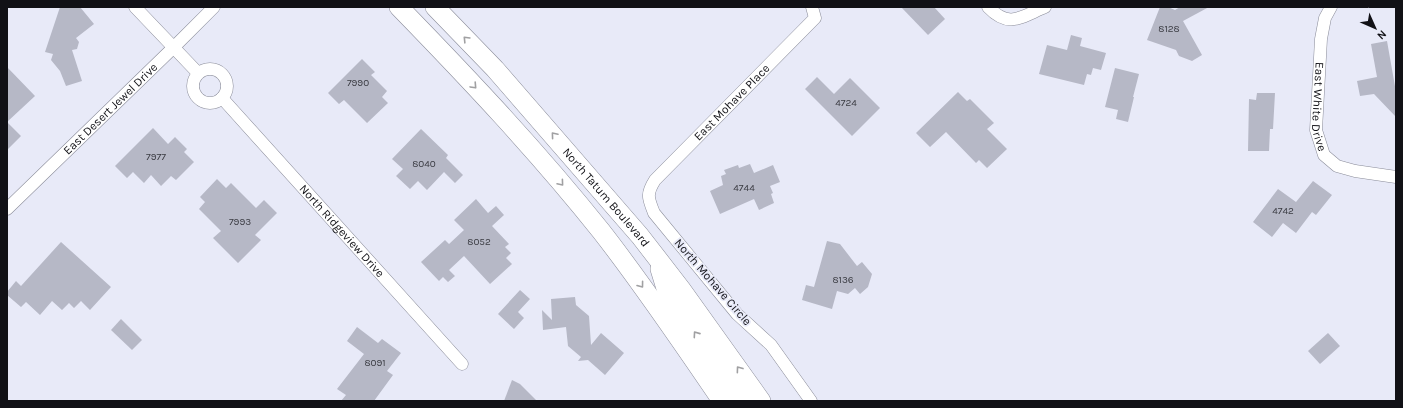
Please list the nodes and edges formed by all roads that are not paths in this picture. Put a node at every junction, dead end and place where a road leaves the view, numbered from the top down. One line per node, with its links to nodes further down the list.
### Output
1 (135, 7): 9 (street)
2 (214, 7): 9 (street, East Desert Jewel Drive)
3 (399, 7): 17 (main road, one-way to 17)
4 (435, 7): 15 (main road, North Tatum Boulevard, one-way to 4)
5 (812, 7): 13 (street, East Mohave Place)
6 (988, 7): 7 (street)
7 (1045, 7)
8 (1332, 7): 12 (street, East White Drive)
9 (174, 47): 10 (street); 14 (street, East Desert Jewel Drive)
10 (198, 74): 11 (street); 11 (street)
11 (222, 98): 16 (street, North Ridgeview Drive)
12 (1396, 176)
13 (648, 198): 20 (street, North Mohave Circle)
14 (7, 209)
15 (656, 256): 18 (main road, one-way to 15); 19 (main road, North Tatum Boulevard, one-way to 15)
16 (462, 364)
17 (722, 401)
18 (742, 401)
19 (761, 401)
20 (811, 401)

